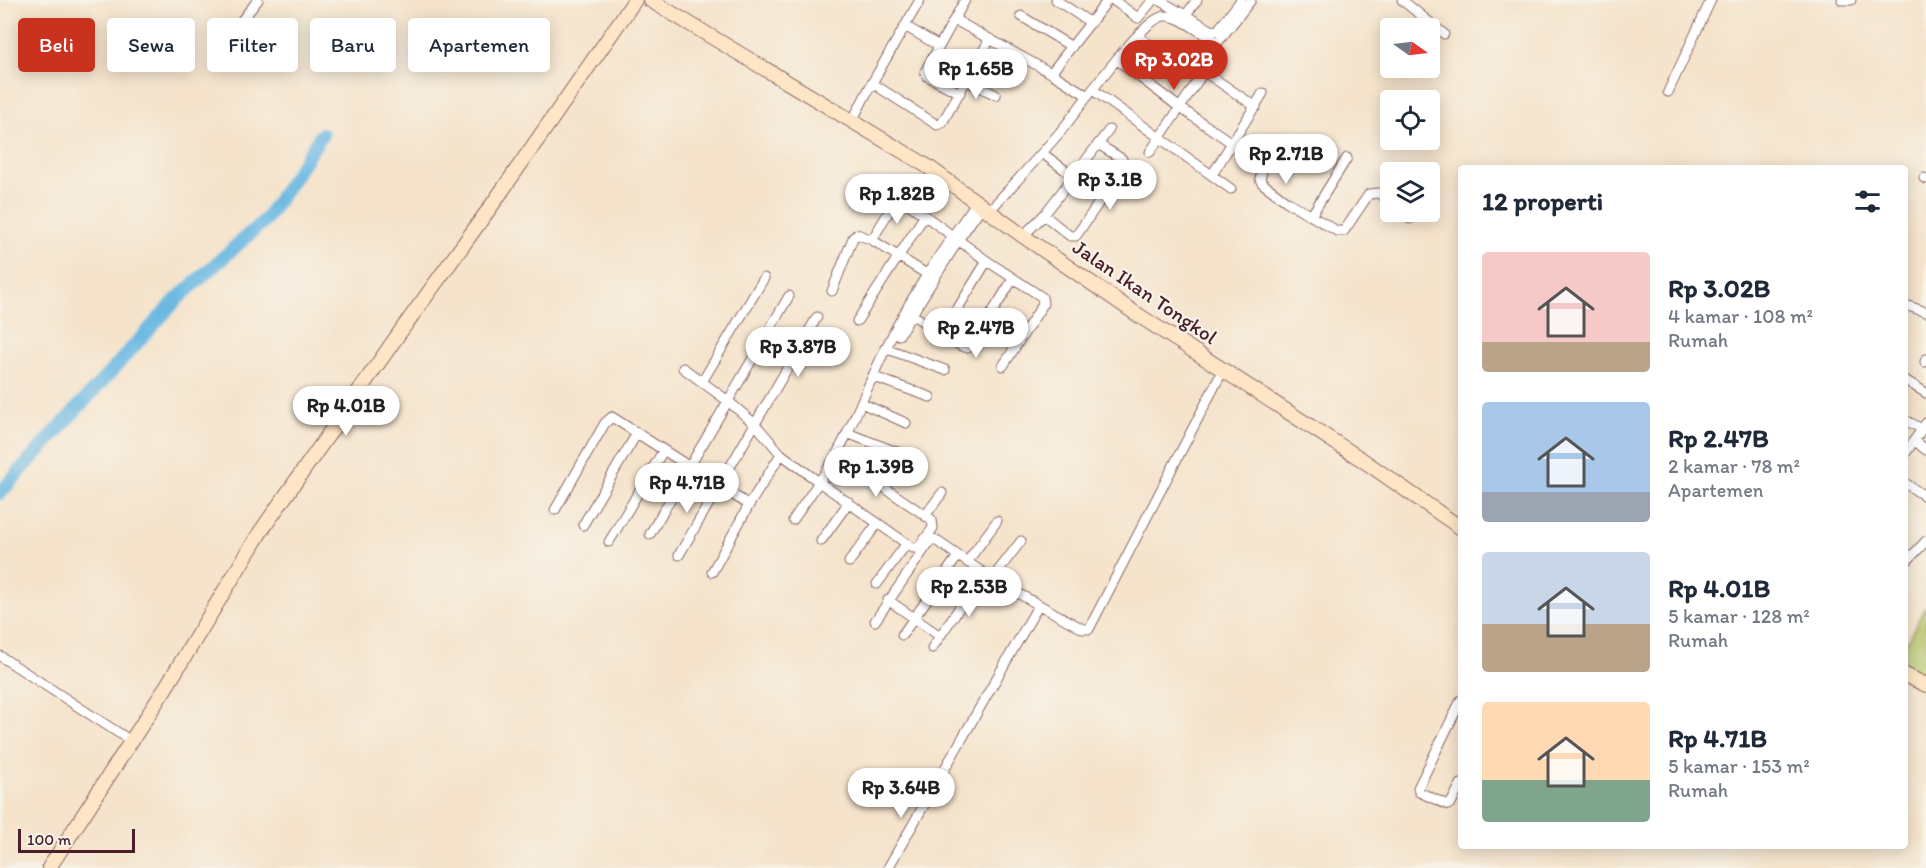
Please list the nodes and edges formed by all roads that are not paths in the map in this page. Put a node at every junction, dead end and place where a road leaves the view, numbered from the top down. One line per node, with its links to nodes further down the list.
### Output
1 (258, 0): 20 (street)
2 (635, 0): 142 (main road)
3 (650, 0): 42 (main road, Jalan Ikan Tongkol)
4 (920, 0): 23 (street)
5 (965, 0): 21 (street)
6 (1056, 0): 22 (street)
7 (1108, 0): 22 (street)
8 (1113, 0): 9 (street)
9 (1153, 0)
10 (1160, 0): 19 (street)
11 (1197, 0): 19 (street)
12 (1241, 0): 19 (street)
13 (1251, 0): 27 (street)
14 (1402, 0): 24 (street)
15 (1711, 0): 35 (street)
16 (1842, 0): 17 (street)
17 (1851, 0)
18 (1021, 16): 29 (street)
19 (1185, 16)
20 (244, 18)
21 (955, 20): 26 (street); 28 (street)
22 (1091, 23): 29 (street)
23 (905, 26): 28 (street); 34 (street)
24 (1444, 34)
25 (1137, 36): 27 (street); 30 (street); 32 (street)
26 (990, 39): 31 (street); 33 (street)
27 (1218, 42): 32 (street)
28 (939, 46): 36 (street)
29 (1072, 47): 31 (street)
30 (1117, 60): 37 (street); 40 (street)
31 (1051, 73): 37 (street)
32 (1201, 75): 40 (street); 41 (street)
33 (967, 81): 36 (street); 39 (street)
34 (872, 83): 36 (street); 42 (street)
35 (1668, 92)
36 (960, 93)
37 (1090, 93): 44 (street); 48 (street)
38 (1263, 93): 41 (street)
39 (996, 95)
40 (1179, 107): 44 (street); 45 (street)
41 (1256, 107): 45 (street)
42 (852, 121): 54 (main road, Jalan Ikan Tongkol)
43 (1109, 130): 46 (street)
44 (1159, 137): 47 (street); 50 (street)
45 (1232, 143): 50 (street); 57 (street)
46 (1098, 144): 51 (street); 56 (street)
47 (1150, 152)
48 (1042, 153): 51 (street); 54 (street)
49 (1347, 158): 57 (street)
50 (1212, 175): 52 (street)
51 (1073, 176): 56 (street)
52 (1231, 189)
53 (1380, 194): 57 (street)
54 (983, 206): 58 (main road, Jalan Ikan Tongkol); 59 (street)
55 (925, 215): 59 (street); 60 (street); 61 (street)
56 (1044, 215): 58 (street)
57 (1311, 216)
58 (1023, 236): 78 (main road, Jalan Ikan Tongkol)
59 (956, 237): 62 (street); 63 (street)
60 (872, 240): 61 (street); 66 (street)
61 (898, 258): 63 (street); 72 (street)
62 (987, 261): 65 (street); 73 (street)
63 (931, 277): 70 (street)
64 (764, 278): 80 (street)
65 (1013, 279): 73 (street); 75 (street)
66 (832, 291)
67 (789, 296): 84 (street)
68 (1908, 306): 69 (street)
69 (1926, 312)
70 (909, 313): 73 (street); 74 (street)
71 (818, 317): 88 (street)
72 (857, 321)
73 (942, 334)
74 (886, 351): 77 (street); 79 (street)
75 (1003, 366)
76 (683, 368): 80 (street)
77 (945, 370)
78 (1223, 370): 113 (main road, Jalan Ikan Tongkol); 132 (street)
79 (874, 377): 83 (street); 85 (street)
80 (702, 382): 84 (street)
81 (1908, 382): 82 (street)
82 (1926, 393)
83 (930, 397)
84 (728, 401): 88 (street); 99 (street)
85 (861, 404): 87 (street); 91 (street)
86 (1908, 421): 89 (street)
87 (906, 423)
88 (756, 425): 96 (street); 102 (street)
89 (1924, 426): 92 (street)
90 (637, 433): 95 (street); 107 (street); 112 (street)
91 (847, 433): 97 (street); 98 (street)
92 (1914, 440): 93 (street); 94 (street)
93 (1908, 449)
94 (1926, 450)
95 (663, 451): 99 (street); 118 (street)
96 (781, 454): 100 (street); 106 (street)
97 (902, 454)
98 (836, 455): 100 (street); 108 (street)
99 (690, 468): 102 (street); 114 (street)
100 (819, 482): 105 (street); 109 (street)
101 (1908, 486): 104 (street)
102 (719, 487): 106 (street); 122 (street)
103 (942, 493): 108 (street)
104 (1926, 497)
105 (849, 502): 111 (street); 115 (street)
106 (749, 505): 127 (street)
107 (555, 510)
108 (925, 516): 119 (street)
109 (793, 520)
110 (997, 521): 126 (street)
111 (878, 523): 119 (street); 125 (street)
112 (583, 525)
113 (1458, 526)
114 (650, 534)
115 (821, 541)
116 (1021, 541): 129 (street)
117 (1926, 541): 121 (street)
118 (609, 542)
119 (907, 543): 130 (street)
120 (1908, 549): 121 (street)
121 (1914, 554): 124 (street)
122 (679, 555)
123 (958, 556): 126 (street); 131 (street); 133 (street)
124 (1908, 560)
125 (849, 562)
126 (967, 562): 128 (street)
127 (712, 572)
128 (983, 573): 129 (street); 136 (street)
129 (992, 579): 132 (street)
130 (877, 584)
131 (888, 600): 133 (street); 134 (street)
132 (1038, 606): 145 (street)
133 (914, 619): 135 (street); 136 (street)
134 (875, 621)
135 (902, 634)
136 (940, 636): 137 (street)
137 (932, 648)
138 (0, 656): 142 (street)
139 (1908, 676): 140 (main road)
140 (1926, 685)
141 (1458, 713): 143 (street)
142 (131, 741): 144 (main road)
143 (1458, 790)
144 (49, 868)
145 (888, 868)

